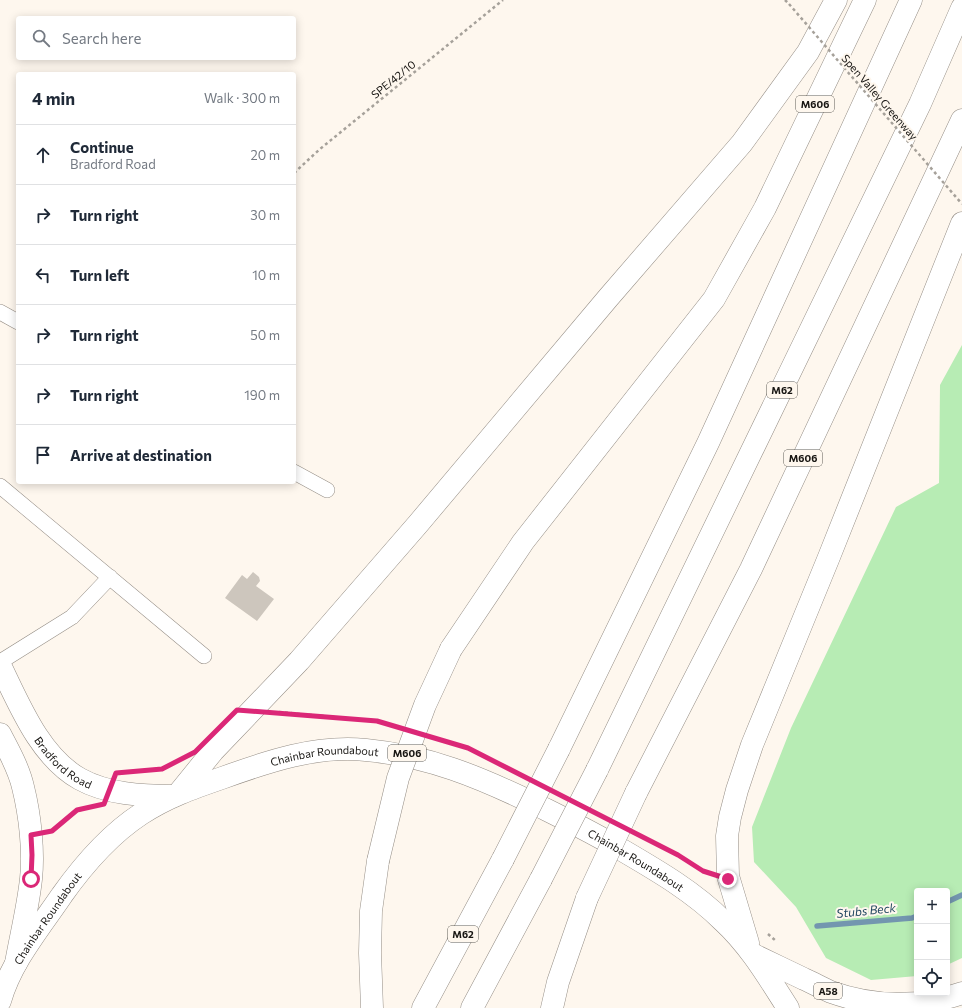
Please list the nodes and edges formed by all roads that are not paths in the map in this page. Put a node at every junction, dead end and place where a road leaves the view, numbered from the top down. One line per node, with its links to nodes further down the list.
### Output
1 (836, 0): 16 (main road)
2 (865, 0): 21 (main road, M606, bridge)
3 (911, 0): 22 (main road, M62, bridge)
4 (962, 8): 23 (main road, M62, bridge)
5 (962, 120): 24 (main road, M606, bridge)
6 (962, 223): 17 (main road)
7 (0, 312): 8 (street)
8 (16, 321)
9 (296, 473): 11 (street)
10 (0, 486): 12 (street)
11 (327, 490)
12 (110, 577): 13 (street); 14 (street, Bradford Road)
13 (204, 656)
14 (0, 663): 16 (main road, Bradford Road)
15 (0, 734): 18 (main road)
16 (176, 795): 17 (main road, Chainbar Roundabout); 18 (main road, Chainbar Roundabout)
17 (752, 952): 19 (main road, A58); 25 (main road, Chainbar Roundabout)
18 (9, 971): 20 (main road, Chainbar Roundabout)
19 (962, 993)
20 (0, 1001)
21 (372, 1008)
22 (423, 1008)
23 (472, 1008)
24 (552, 1008)
25 (788, 1008)

